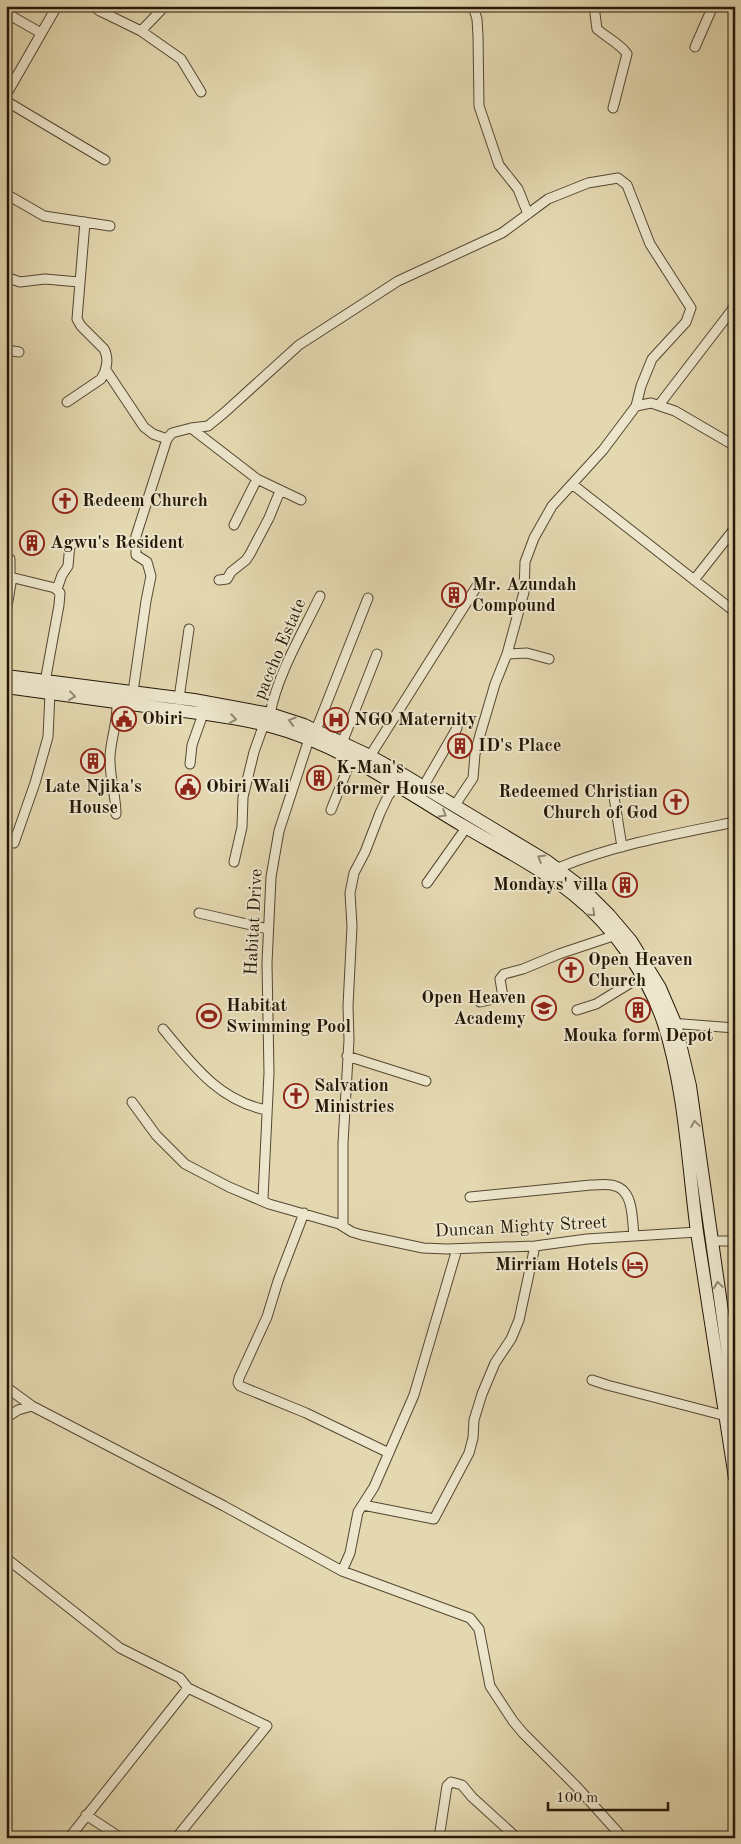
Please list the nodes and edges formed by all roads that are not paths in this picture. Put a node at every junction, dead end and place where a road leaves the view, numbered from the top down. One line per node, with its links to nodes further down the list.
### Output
1 (57, 6): 9 (street)
2 (93, 6): 8 (street)
3 (164, 6): 8 (street)
4 (473, 6): 17 (street)
5 (594, 6): 14 (street)
6 (713, 6): 10 (street)
7 (6, 14): 9 (street)
8 (141, 31): 11 (street)
9 (41, 33): 12 (street)
10 (695, 47)
11 (201, 92)
12 (6, 95)
13 (6, 101): 15 (street)
14 (613, 108)
15 (105, 160)
16 (6, 194): 18 (street)
17 (528, 214): 27 (street); 29 (street)
18 (85, 222): 19 (street); 21 (street)
19 (110, 226)
20 (6, 277): 21 (street)
21 (79, 282): 25 (street)
22 (735, 306): 28 (street)
23 (6, 350): 24 (street)
24 (19, 352)
25 (106, 370): 26 (street); 30 (street)
26 (67, 402)
27 (636, 406): 28 (street); 33 (street)
28 (659, 406): 31 (street)
29 (191, 428): 30 (street); 32 (street)
30 (168, 439): 56 (street)
31 (735, 446)
32 (257, 479): 34 (street); 36 (street)
33 (572, 484): 42 (street); 51 (street)
34 (280, 491): 35 (street); 41 (street)
35 (301, 500)
36 (234, 525)
37 (735, 528): 42 (street)
38 (73, 544): 44 (street)
39 (10, 559): 40 (street)
40 (9, 577): 44 (street); 48 (street)
41 (219, 580)
42 (694, 580): 47 (street)
43 (477, 586): 64 (street)
44 (57, 589): 55 (street)
45 (320, 596): 60 (street, paccho Estate)
46 (368, 598): 62 (street, Habitat Drive)
47 (735, 612)
48 (6, 613)
49 (188, 629): 57 (street)
50 (377, 654): 63 (street)
51 (507, 654): 52 (street); 70 (street)
52 (549, 660)
53 (6, 676): 55 (main road)
54 (6, 687): 55 (main road)
55 (48, 688): 56 (main road); 58 (main road, one-way to 58); 75 (street)
56 (134, 692): 57 (main road)
57 (179, 698): 60 (main road)
58 (117, 702): 59 (main road); 72 (street)
59 (204, 714): 60 (main road, one-way to 60); 66 (street)
60 (267, 719): 62 (main road); 77 (street, paccho Estate)
61 (457, 728): 68 (street)
62 (313, 734): 63 (main road); 65 (main road); 81 (street, Habitat Drive)
63 (342, 743): 64 (main road)
64 (370, 756): 68 (main road)
65 (351, 760): 67 (main road); 71 (street)
66 (190, 764)
67 (397, 785): 74 (main road, one-way to 74); 89 (street)
68 (423, 787): 70 (main road)
69 (614, 797): 76 (street)
70 (454, 805): 78 (main road, one-way to 70)
71 (330, 810)
72 (116, 814)
73 (735, 822): 76 (street)
74 (466, 828): 79 (street); 82 (main road, one-way to 82)
75 (14, 843)
76 (622, 847): 78 (street)
77 (234, 862)
78 (558, 868): 86 (main road)
79 (427, 883)
80 (199, 914): 81 (street)
81 (268, 929): 92 (street, Habitat Drive)
82 (614, 936): 83 (main road); 84 (street)
83 (642, 976): 85 (street); 86 (main road)
84 (480, 1002)
85 (577, 1010)
86 (669, 1023): 87 (street); 97 (main road); 99 (main road, one-way to 86)
87 (735, 1028)
88 (163, 1029): 92 (street)
89 (348, 1056): 90 (street); 96 (street)
90 (426, 1081)
91 (132, 1102): 94 (street, Duncan Mighty Street)
92 (267, 1110): 94 (street, Habitat Drive)
93 (470, 1197): 98 (street)
94 (264, 1202): 95 (street, Duncan Mighty Street)
95 (304, 1214): 96 (street, Duncan Mighty Street); 109 (street)
96 (343, 1226): 102 (street, Duncan Mighty Street)
97 (698, 1232): 98 (street, Duncan Mighty Street); 107 (main road)
98 (634, 1236): 101 (street, Duncan Mighty Street)
99 (711, 1241): 100 (street); 105 (main road, one-way to 99)
100 (735, 1242)
101 (535, 1246): 102 (street, Duncan Mighty Street); 111 (street)
102 (457, 1249): 109 (street)
103 (592, 1380): 107 (street)
104 (6, 1387): 106 (street)
105 (735, 1403)
106 (32, 1406): 108 (street); 113 (street)
107 (726, 1416): 110 (main road)
108 (6, 1418)
109 (389, 1453): 111 (street)
110 (735, 1478)
111 (363, 1505): 113 (street)
112 (6, 1558): 114 (street)
113 (342, 1571): 117 (street)
114 (188, 1688): 115 (street); 120 (street)
115 (86, 1815): 118 (street); 119 (street)
116 (735, 1833): 123 (street)
117 (617, 1836)
118 (69, 1838)
119 (121, 1838)
120 (176, 1838)
121 (439, 1838): 122 (street)
122 (517, 1838)
123 (730, 1838)

